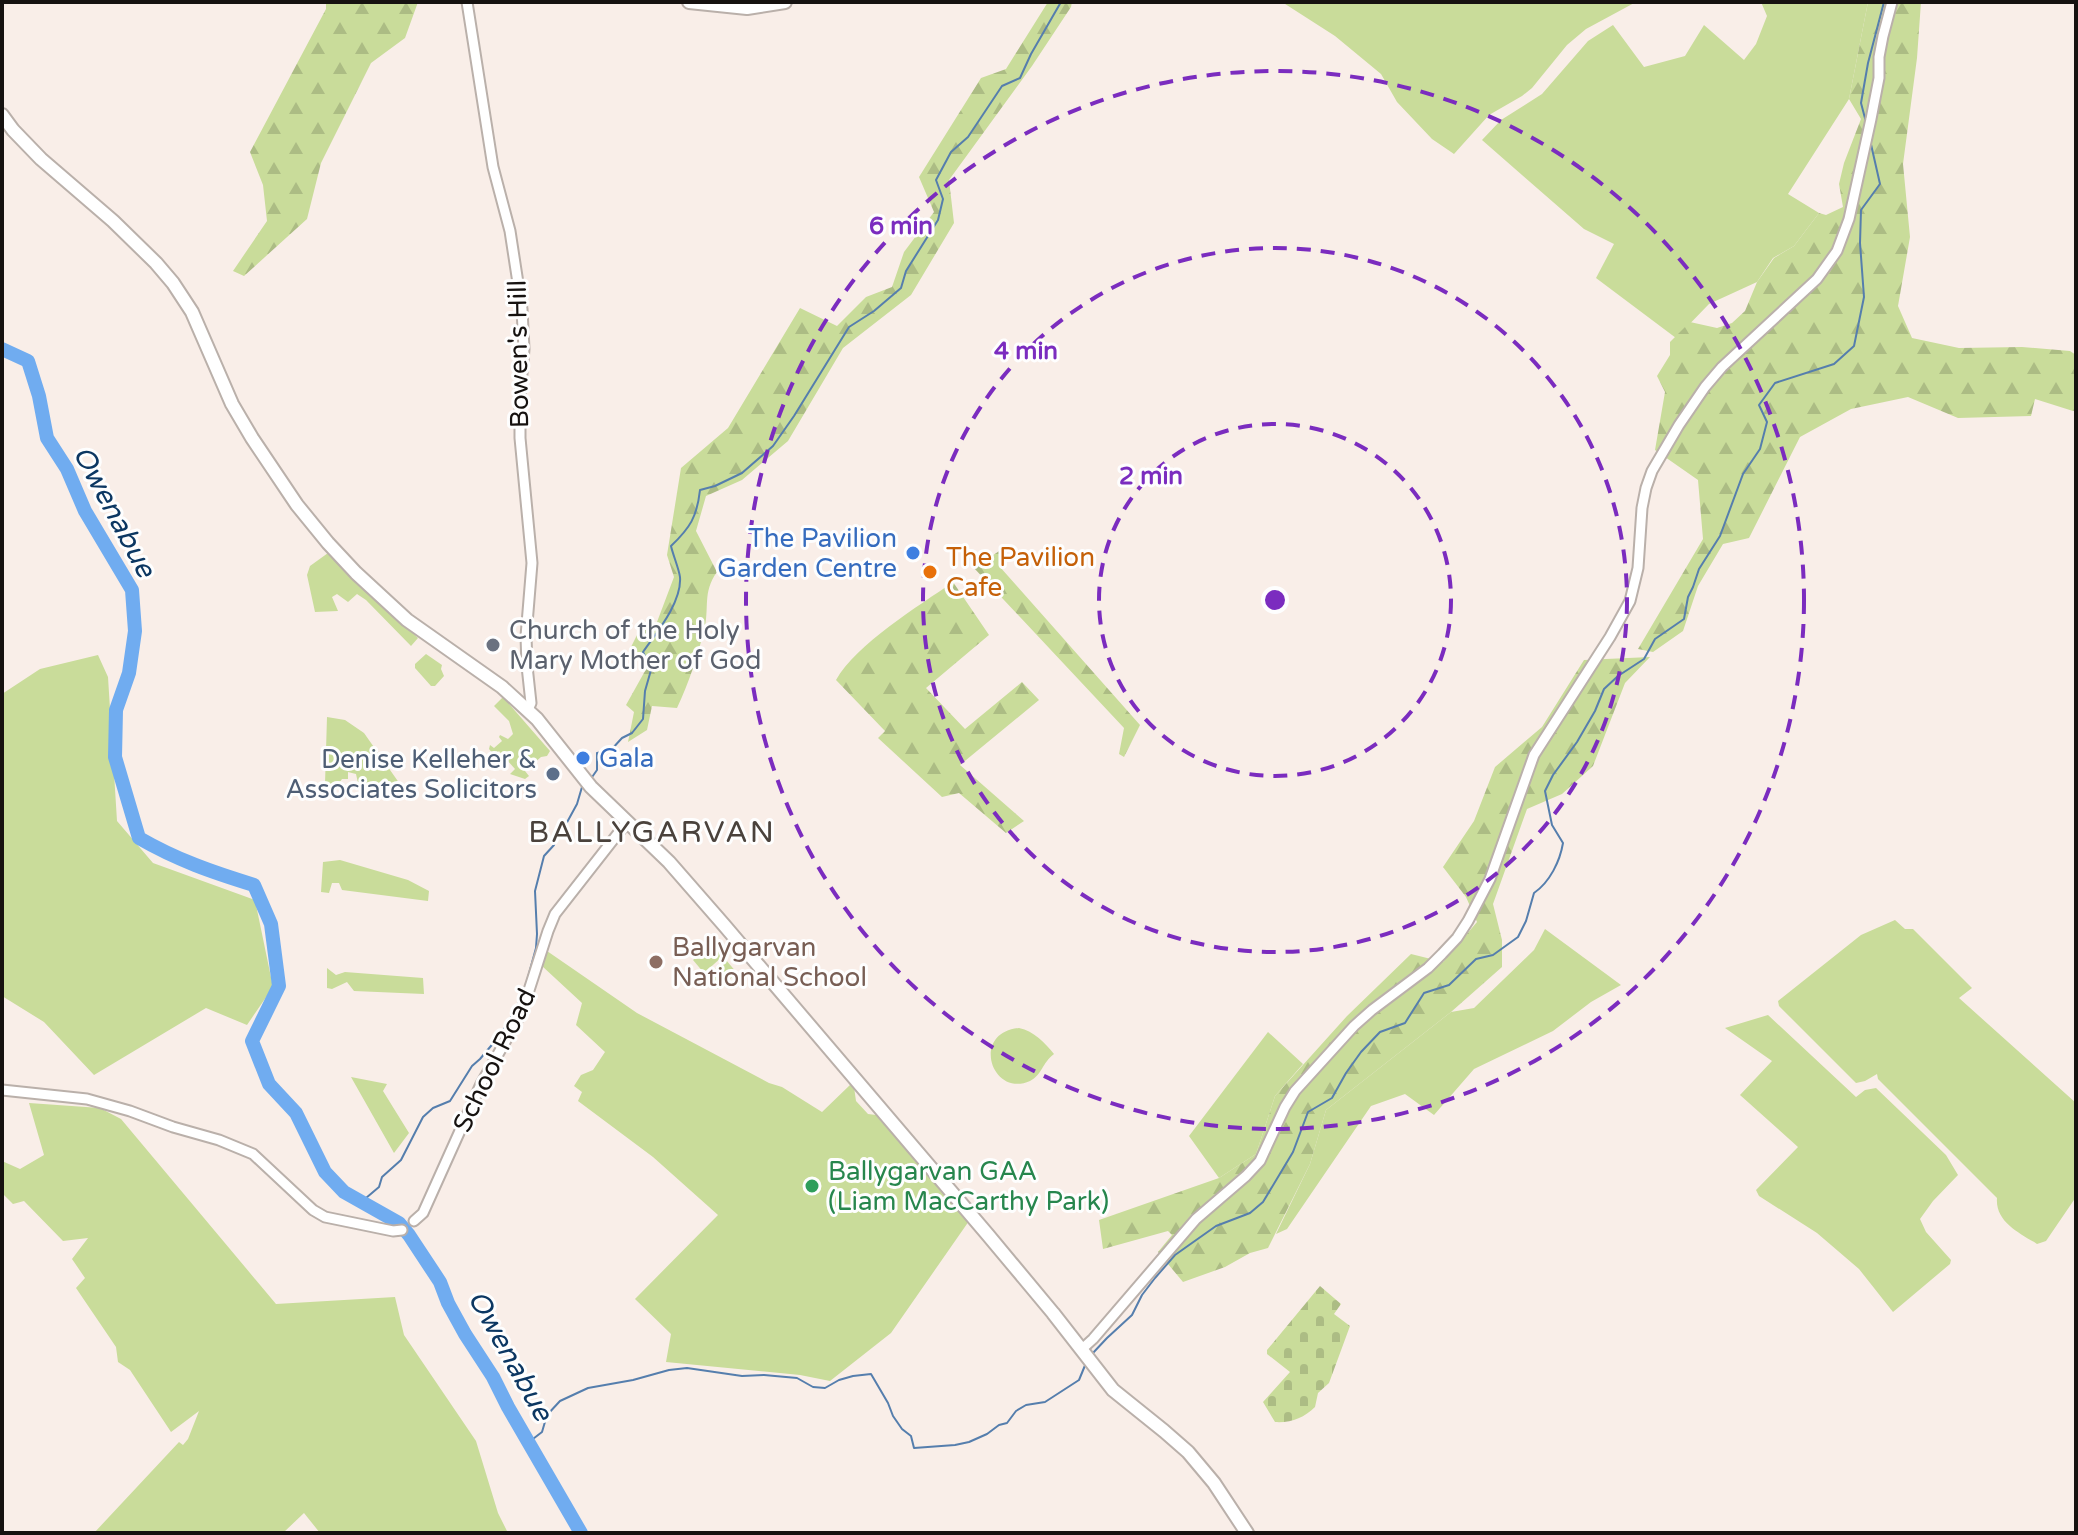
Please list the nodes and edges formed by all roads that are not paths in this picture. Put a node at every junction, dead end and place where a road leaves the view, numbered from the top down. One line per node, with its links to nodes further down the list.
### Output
1 (467, 2): 6 (street, Bowen's Hill)
2 (689, 2): 3 (main road)
3 (785, 2)
4 (1892, 2): 11 (street)
5 (2, 115): 6 (main road)
6 (528, 710): 7 (main road)
7 (627, 822): 9 (street, School Road); 11 (main road)
8 (2, 1090): 10 (street)
9 (414, 1221)
10 (402, 1230)
11 (1087, 1356): 12 (main road)
12 (1247, 1533)

